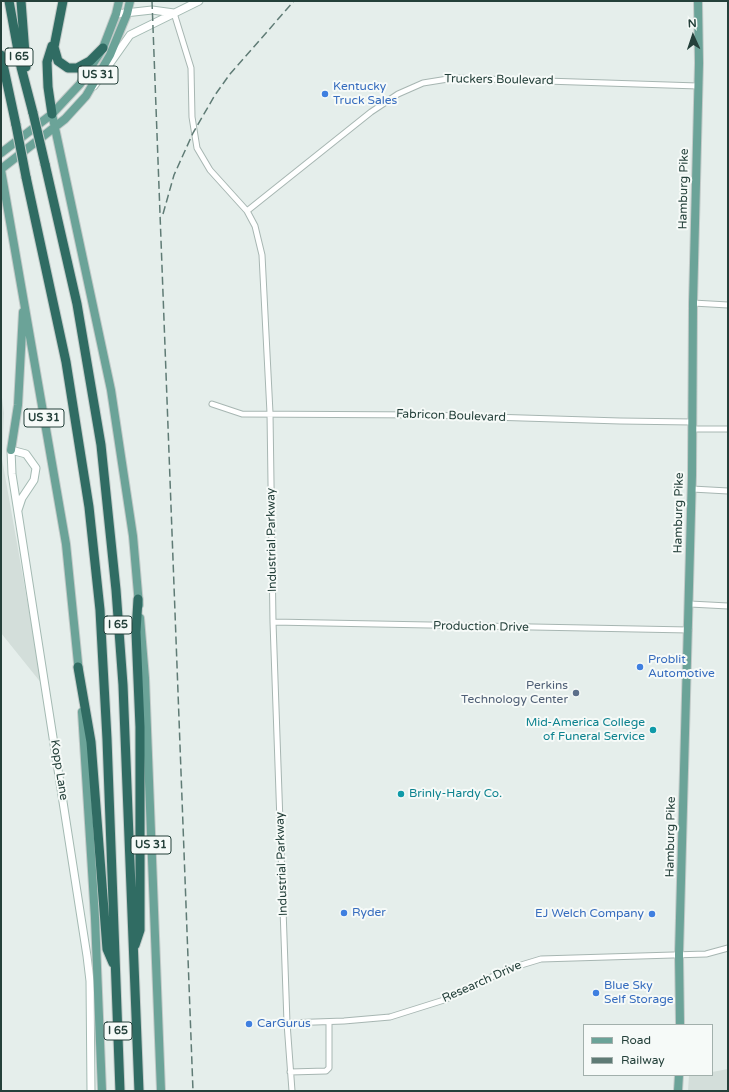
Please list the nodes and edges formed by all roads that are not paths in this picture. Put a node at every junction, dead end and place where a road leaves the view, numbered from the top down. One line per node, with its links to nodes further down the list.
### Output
1 (9, 1): 18 (highway, I 65)
2 (21, 1): 18 (highway)
3 (63, 1): 11 (highway)
4 (119, 1): 9 (main road, US 31)
5 (130, 1): 10 (main road, US 31)
6 (199, 1): 8 (street)
7 (698, 1): 16 (main road, Hamburg Pike)
8 (174, 12): 10 (street); 17 (street); 24 (street, Industrial Parkway)
9 (116, 14): 10 (street); 12 (main road, US 31)
10 (127, 14): 17 (main road, US 31)
11 (56, 37): 12 (highway); 19 (highway)
12 (103, 48): 19 (main road, US 31)
13 (1, 55): 15 (highway, I 65)
14 (1, 59): 15 (highway)
15 (7, 85): 46 (highway, I 65, bridge)
16 (698, 86): 24 (street, Truckers Boulevard); 27 (main road, Hamburg Pike)
17 (86, 96): 20 (main road, US 31)
18 (29, 100): 44 (highway, I 65, bridge)
19 (52, 114): 20 (main road); 21 (main road, US 31)
20 (56, 126): 22 (main road); 37 (main road, US 31)
21 (1, 153)
22 (1, 170): 25 (main road, US 31)
23 (1, 210): 25 (main road)
24 (247, 211): 30 (street, Industrial Parkway)
25 (9, 224): 26 (main road, US 31)
26 (23, 295): 33 (main road); 42 (main road, US 31)
27 (693, 303): 28 (street); 31 (main road, Hamburg Pike)
28 (728, 305)
29 (212, 404): 30 (street, Fabricon Boulevard)
30 (270, 413): 31 (street, Fabricon Boulevard); 40 (street, Industrial Parkway)
31 (692, 426): 32 (street, Fabricon Boulevard); 34 (main road, Hamburg Pike)
32 (728, 429)
33 (11, 450): 36 (street, Kopp Lane); 36 (street)
34 (692, 489): 35 (street); 38 (main road, Hamburg Pike)
35 (728, 491)
36 (18, 510): 52 (street, Kopp Lane)
37 (138, 599): 44 (highway); 56 (main road, US 31)
38 (690, 604): 39 (street); 41 (main road, Hamburg Pike)
39 (728, 606)
40 (273, 622): 41 (street, Production Drive); 48 (street, Industrial Parkway)
41 (689, 630): 45 (main road, Hamburg Pike)
42 (78, 667): 46 (highway); 53 (main road, US 31)
43 (728, 948): 45 (street, Research Drive)
44 (133, 950): 55 (highway, I 65)
45 (679, 954): 47 (street, Research Drive); 49 (main road, Hamburg Pike)
46 (116, 971): 54 (highway, I 65)
47 (329, 1022): 48 (street, Research Drive); 50 (street)
48 (287, 1023): 50 (street, Industrial Parkway)
49 (680, 1024)
50 (290, 1072): 57 (street, Industrial Parkway)
51 (679, 1076): 58 (main road)
52 (91, 1091)
53 (102, 1091)
54 (120, 1091)
55 (139, 1091)
56 (161, 1091)
57 (292, 1091)
58 (678, 1091)

